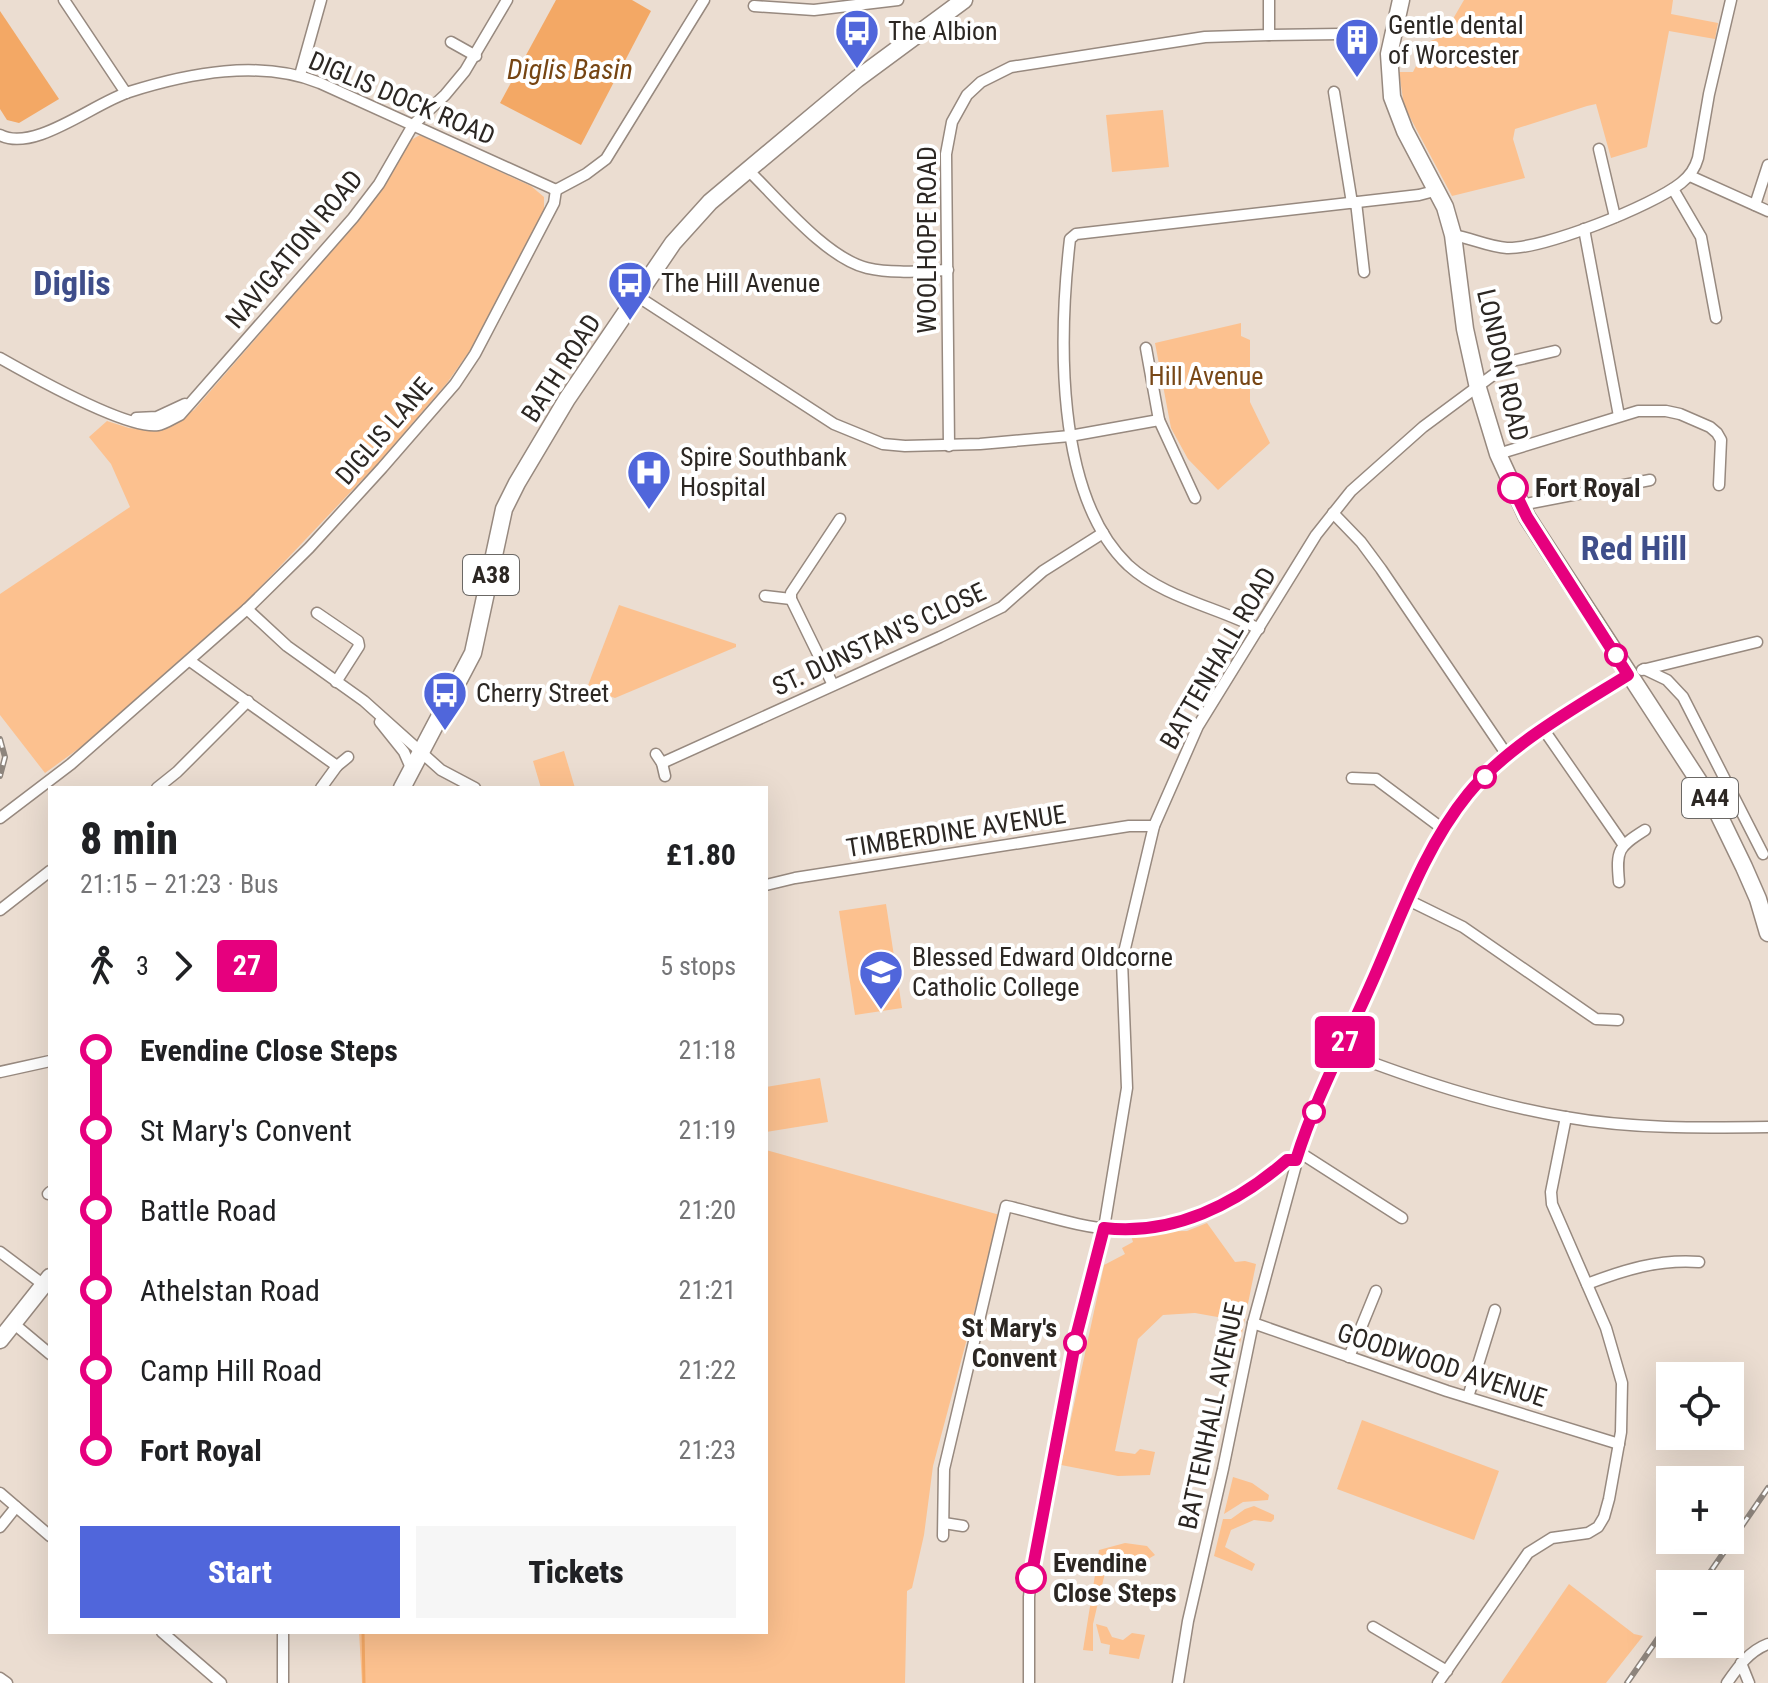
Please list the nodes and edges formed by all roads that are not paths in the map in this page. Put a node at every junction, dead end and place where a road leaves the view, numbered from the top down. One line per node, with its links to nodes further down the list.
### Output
1 (64, 0): 17 (street)
2 (321, 0): 15 (street)
3 (507, 0): 14 (street, NAVIGATION ROAD)
4 (704, 0): 25 (street)
5 (898, 0): 10 (street)
6 (1269, 0): 12 (street)
7 (1401, 0): 26 (main road, LONDON ROAD / A44)
8 (1731, 0): 23 (street)
9 (958, 1): 22 (main road, BATH ROAD / A38)
10 (754, 6)
11 (1341, 34): 12 (street, WOOLHOPE ROAD)
12 (1269, 35): 33 (street, WOOLHOPE ROAD)
13 (451, 42): 14 (street)
14 (476, 56): 18 (street, NAVIGATION ROAD)
15 (300, 75): 17 (street, DIGLIS DOCK ROAD); 18 (street, DIGLIS DOCK ROAD)
16 (1334, 92): 27 (street)
17 (126, 93): 19 (street, DIGLIS DOCK ROAD)
18 (413, 125): 25 (street, DIGLIS DOCK ROAD); 39 (street, NAVIGATION ROAD)
19 (0, 135)
20 (1599, 149): 30 (street)
21 (1768, 165): 28 (street)
22 (748, 170): 33 (street); 35 (main road, BATH ROAD / A38)
23 (1690, 176): 24 (street); 28 (street)
24 (1673, 189): 30 (street); 36 (street)
25 (556, 190): 55 (street, DIGLIS LANE)
26 (1438, 190): 27 (street); 32 (main road, LONDON ROAD / A44)
27 (1354, 203): 34 (street); 43 (street)
28 (1755, 205): 29 (street)
29 (1768, 211)
30 (1615, 217): 31 (street)
31 (1584, 229): 32 (street); 41 (street)
32 (1453, 235): 40 (main road, LONDON ROAD / A44)
33 (948, 270): 44 (street, WOOLHOPE ROAD)
34 (1364, 272)
35 (637, 296): 44 (street); 66 (main road, BATH ROAD / A38)
36 (1716, 318)
37 (1146, 348): 42 (street)
38 (1555, 351): 40 (street, BATTENHALL ROAD)
39 (0, 358)
40 (1478, 388): 45 (main road, LONDON ROAD / A44); 50 (street, BATTENHALL ROAD)
41 (1619, 416): 45 (street); 47 (street)
42 (1159, 420): 43 (street); 48 (street)
43 (1070, 436): 44 (street); 52 (street)
44 (949, 446)
45 (1498, 454): 49 (main road, LONDON ROAD / A44)
46 (1650, 480): 49 (street)
47 (1719, 485)
48 (1195, 498)
49 (1521, 505): 60 (main road, LONDON ROAD / A44)
50 (1333, 513): 57 (street, BATTENHALL ROAD); 67 (street)
51 (840, 519): 54 (street)
52 (1103, 533): 57 (street); 62 (street, ST. DUNSTAN'S CLOSE)
53 (765, 596): 54 (street)
54 (791, 599): 62 (street)
55 (247, 609): 59 (street, DIGLIS LANE); 61 (street)
56 (317, 613): 61 (street)
57 (1259, 629): 78 (street, BATTENHALL ROAD)
58 (1757, 642): 60 (street, BATTENHALL AVENUE)
59 (190, 661): 63 (street); 77 (street, DIGLIS LANE)
60 (1634, 674): 65 (street, BATTENHALL AVENUE); 82 (street); 88 (main road, LONDON ROAD / A44)
61 (336, 682): 64 (street)
62 (833, 685): 71 (street, ST. DUNSTAN'S CLOSE)
63 (248, 701): 69 (street); 73 (street)
64 (364, 701): 66 (street); 70 (street)
65 (1544, 730): 67 (street, BATTENHALL AVENUE); 81 (street)
66 (421, 754): 70 (main road, BATH ROAD / A38); 76 (street)
67 (1507, 755): 79 (street, BATTENHALL AVENUE)
68 (348, 757): 69 (street)
69 (337, 766): 74 (street)
70 (412, 770): 75 (main road, BATH ROAD / A38)
71 (665, 776)
72 (1352, 778): 79 (street)
73 (160, 786)
74 (322, 786)
75 (403, 786)
76 (471, 786)
77 (0, 818)
78 (1154, 826): 85 (street, TIMBERDINE AVENUE); 97 (street, BATTENHALL ROAD)
79 (1443, 829): 86 (street, BATTENHALL AVENUE)
80 (1645, 830): 81 (street)
81 (1623, 844): 84 (street)
82 (1763, 854)
83 (48, 873): 87 (street)
84 (1619, 882)
85 (768, 885)
86 (1408, 900): 89 (street); 90 (street, BATTENHALL AVENUE)
87 (0, 910)
88 (1768, 933)
89 (1618, 1020)
90 (1341, 1051): 93 (street); 95 (street, BATTENHALL AVENUE)
91 (48, 1061): 92 (street)
92 (0, 1072)
93 (1566, 1117): 94 (street); 101 (street)
94 (1768, 1127)
95 (1298, 1156): 96 (street); 97 (street); 105 (street, BATTENHALL AVENUE)
96 (1402, 1218)
97 (1104, 1228): 113 (street); 128 (street, BATTENHALL ROAD)
98 (0, 1252): 100 (street)
99 (1699, 1262): 101 (street)
100 (47, 1281): 104 (main road)
101 (1587, 1284): 110 (street)
102 (1376, 1291): 108 (street)
103 (1495, 1310): 109 (street)
104 (13, 1323): 106 (main road); 107 (street)
105 (1253, 1323): 108 (street, GOODWOOD AVENUE); 129 (street, BATTENHALL AVENUE)
106 (0, 1340)
107 (48, 1352)
108 (1349, 1357): 109 (street, GOODWOOD AVENUE)
109 (1468, 1397): 110 (street, GOODWOOD AVENUE)
110 (1619, 1444): 123 (street)
111 (0, 1493): 112 (street)
112 (16, 1507): 115 (street); 116 (street)
113 (944, 1523): 114 (street); 117 (street)
114 (963, 1526)
115 (0, 1527)
116 (48, 1534)
117 (943, 1536)
118 (1373, 1627): 123 (street)
119 (164, 1634): 126 (street)
120 (283, 1634): 127 (street)
121 (1768, 1644): 122 (street)
122 (1741, 1663): 131 (street); 132 (street)
123 (1447, 1671): 130 (street)
124 (0, 1678): 125 (street)
125 (7, 1683)
126 (221, 1683)
127 (283, 1683)
128 (1029, 1683)
129 (1178, 1683)
130 (1438, 1683)
131 (1727, 1683)
132 (1749, 1683)

